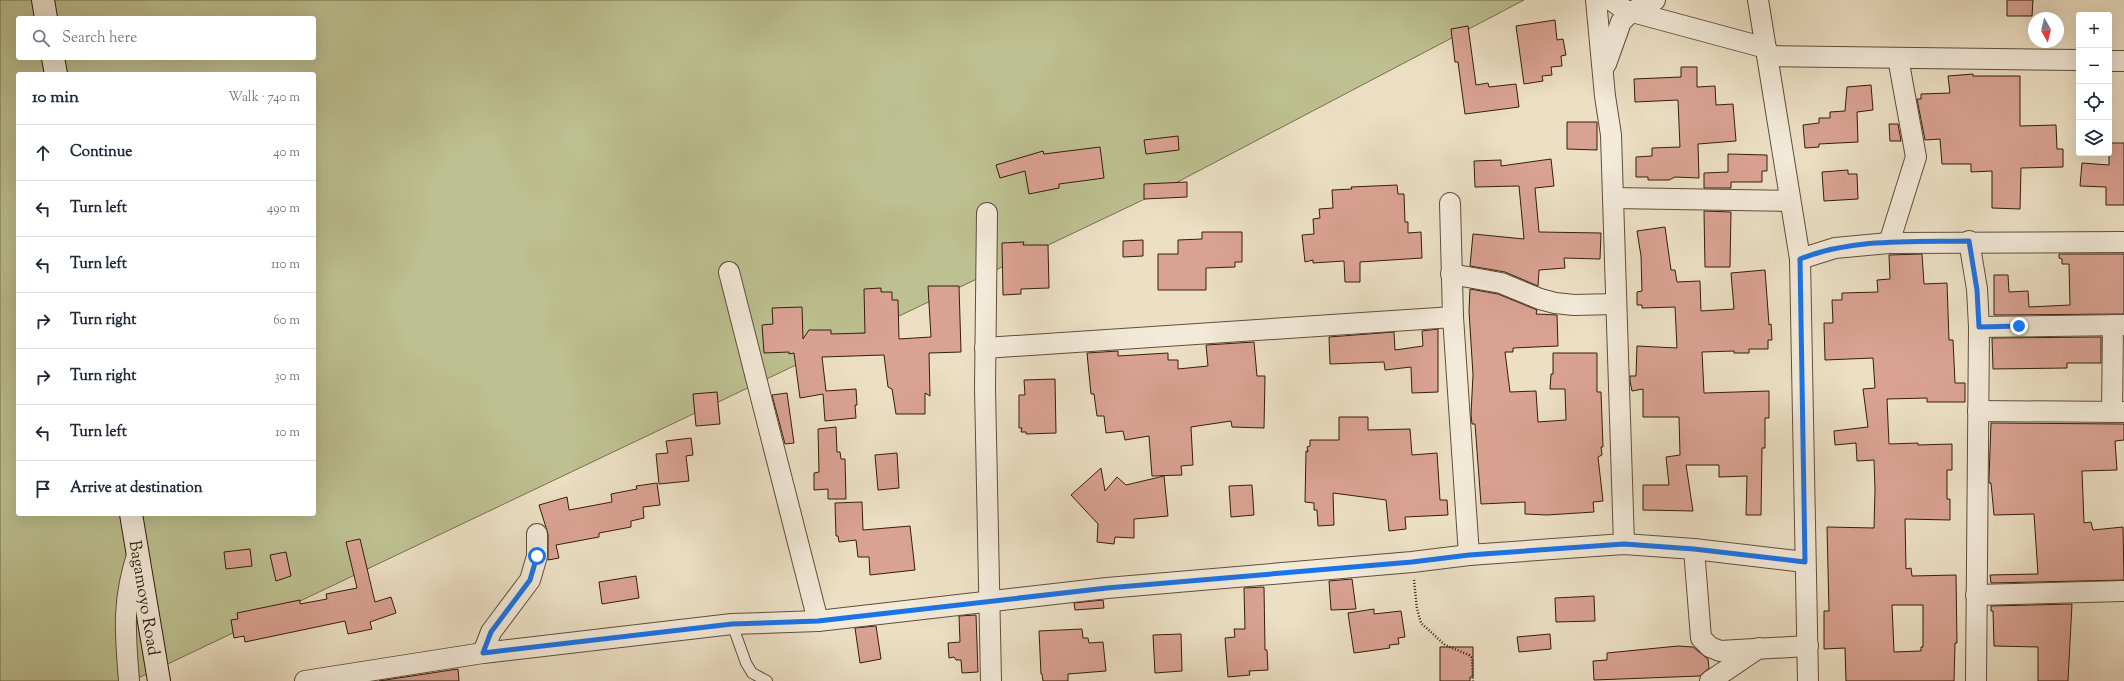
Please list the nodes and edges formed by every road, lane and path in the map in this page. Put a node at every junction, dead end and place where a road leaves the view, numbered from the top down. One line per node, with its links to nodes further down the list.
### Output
1 (42, 0): 7 (main road)
2 (1596, 0): 15 (street)
3 (1611, 0): 6 (street)
4 (1655, 0): 6 (street)
5 (1758, 0): 8 (street)
6 (1631, 12): 8 (street); 15 (street)
7 (46, 16)
8 (1767, 52): 9 (street); 17 (street)
9 (1898, 58): 11 (street); 22 (street)
10 (53, 60): 14 (main road)
11 (2076, 60)
12 (2112, 61): 13 (street)
13 (2124, 61)
14 (56, 72)
15 (1603, 74): 16 (street)
16 (1613, 198): 17 (street); 26 (street)
17 (1790, 201): 23 (street)
18 (1450, 203): 25 (street)
19 (987, 213): 30 (street)
20 (1969, 241): 21 (street); 22 (street); 29 (street)
21 (2124, 242)
22 (1889, 243): 23 (street)
23 (1800, 259): 40 (street)
24 (729, 272): 44 (street)
25 (1451, 274): 26 (street); 27 (street)
26 (1616, 304): 35 (street)
27 (1453, 317): 30 (street); 38 (street)
28 (2118, 325): 29 (street); 32 (street)
29 (1979, 327): 31 (street)
30 (985, 348): 43 (street)
31 (1978, 411): 32 (street); 42 (street)
32 (2118, 412)
33 (131, 516): 37 (main road, Bagamoyo Road)
34 (537, 534): 48 (street)
35 (1624, 544): 36 (street); 38 (street)
36 (1694, 549): 40 (street); 47 (street)
37 (138, 552): 50 (street); 51 (main road, Bagamoyo Road)
38 (1469, 555): 39 (street)
39 (1412, 562): 43 (street); 55 (path)
40 (1805, 562): 46 (street)
41 (2124, 591): 42 (street)
42 (1976, 596): 58 (street)
43 (988, 602): 44 (street); 54 (street)
44 (818, 621): 45 (street)
45 (732, 624): 48 (street); 53 (lane)
46 (1808, 646): 47 (street); 57 (street)
47 (1759, 648): 56 (street)
48 (483, 653): 49 (street)
49 (356, 676): 52 (street)
50 (129, 681)
51 (159, 681)
52 (305, 681)
53 (767, 681)
54 (991, 681)
55 (1473, 681)
56 (1710, 681)
57 (1808, 681)
58 (1976, 681)

